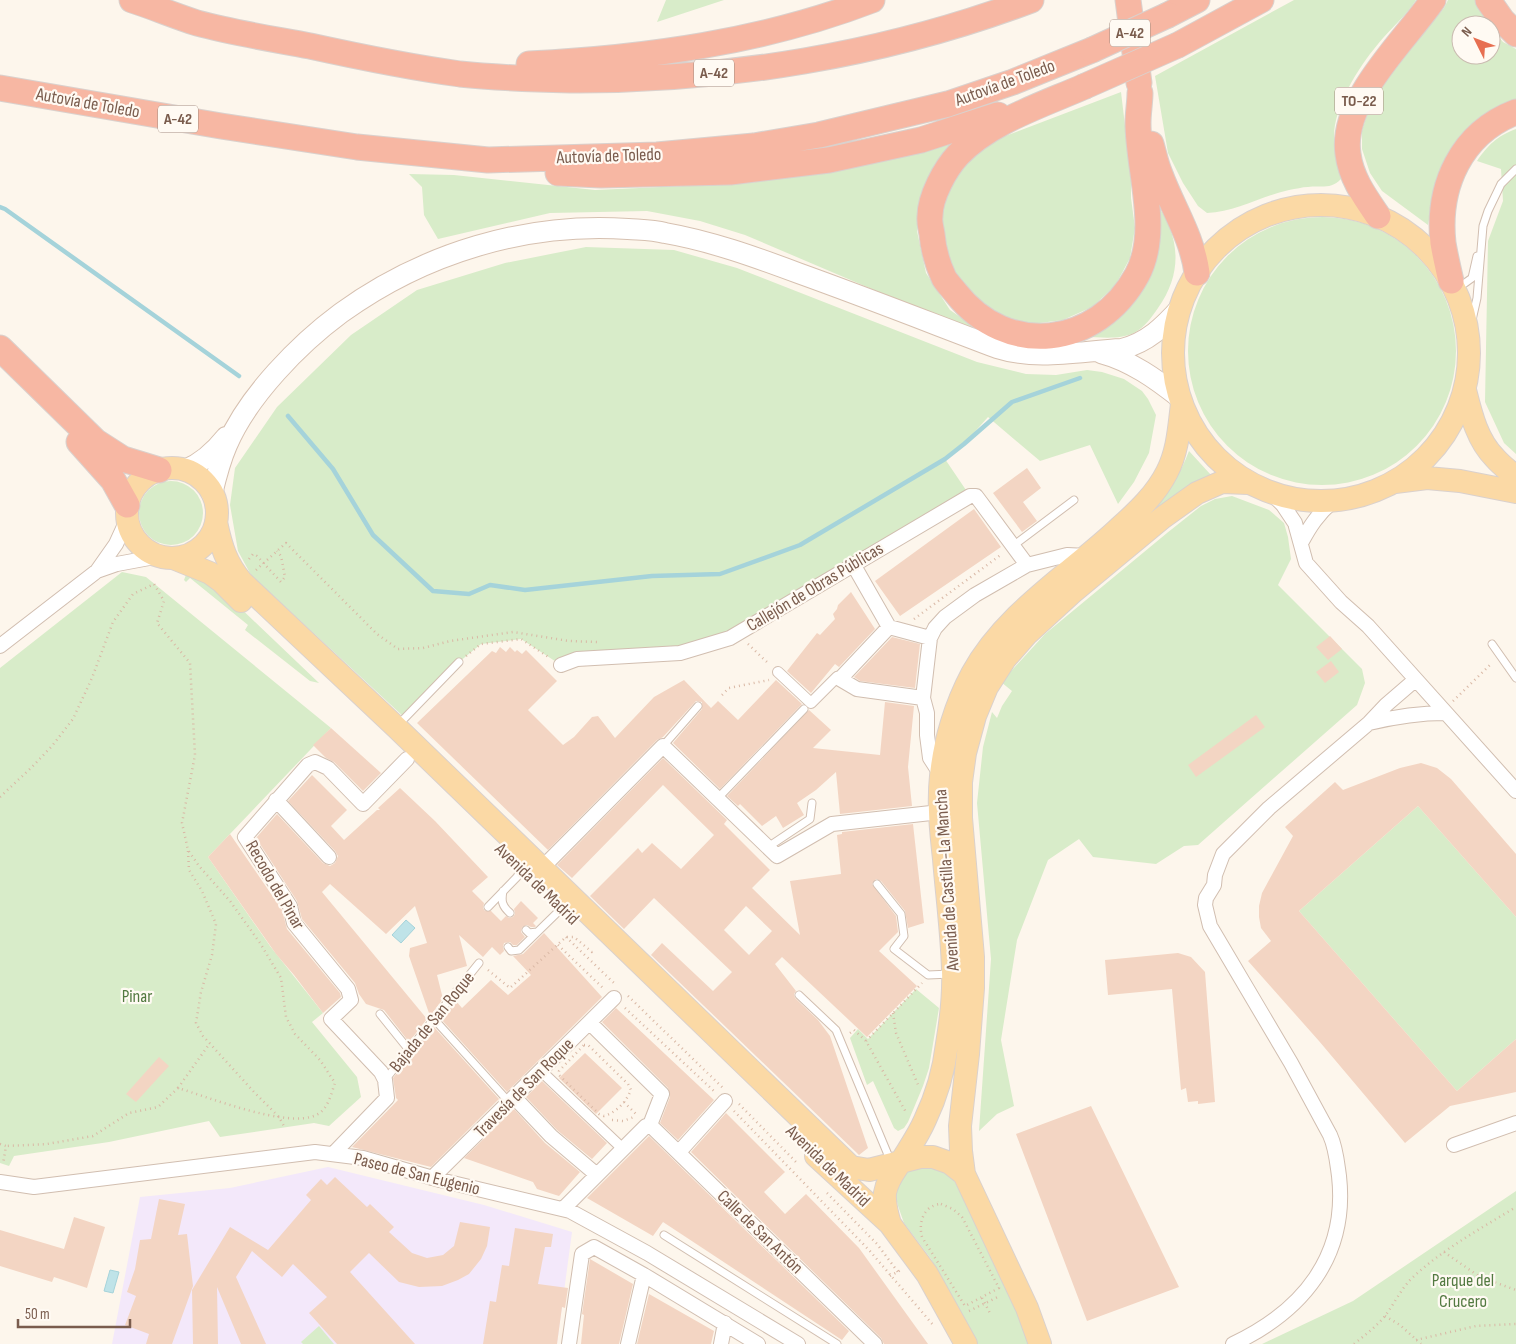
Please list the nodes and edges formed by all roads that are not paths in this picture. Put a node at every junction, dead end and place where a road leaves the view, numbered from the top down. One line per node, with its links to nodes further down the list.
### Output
1 (132, 0): 10 (highway, A-42)
2 (872, 0): 10 (highway)
3 (1031, 0): 10 (highway, A-42)
4 (1128, 0): 13 (highway)
5 (1197, 0): 15 (highway, Autovía de Toledo / A-42, bridge)
6 (1261, 0): 11 (highway, bridge)
7 (1433, 0): 17 (highway, TO-22)
8 (1488, 0): 9 (highway)
9 (1516, 34)
10 (390, 63)
11 (1083, 87): 13 (highway); 15 (highway)
12 (0, 88): 15 (highway, Autovía de Toledo / A-42)
13 (1140, 93): 19 (highway)
14 (1516, 112): 20 (highway)
15 (488, 160)
16 (1516, 169): 18 (lane)
17 (1378, 216): 19 (main road); 20 (main road)
18 (1482, 236): 20 (lane); 22 (lane)
19 (1197, 273): 21 (main road)
20 (1452, 284): 22 (main road)
21 (1180, 307): 24 (main road); 27 (main road)
22 (1470, 329): 26 (main road)
23 (0, 348): 29 (highway)
24 (1090, 351): 27 (main road); 28 (main road)
25 (0, 365): 39 (highway)
26 (1465, 390): 31 (main road); 32 (main road)
27 (1181, 401): 33 (main road); 43 (main road, Avenida de Castilla-La Mancha)
28 (242, 418): 30 (main road); 36 (main road)
29 (159, 470): 30 (main road); 39 (main road)
30 (184, 470): 36 (main road)
31 (1516, 477)
32 (1394, 482): 34 (main road); 38 (main road)
33 (1248, 483): 35 (main road); 103 (main road, Avenida de Castilla-La Mancha)
34 (1516, 492)
35 (1271, 493): 38 (main road); 41 (street)
36 (212, 494): 40 (main road, Avenida de Madrid)
37 (1074, 500): 42 (lane)
38 (1333, 501): 41 (street)
39 (127, 513): 44 (main road, Avenida de Madrid); 47 (street)
40 (216, 522): 44 (main road); 63 (main road, Avenida de Madrid)
41 (1302, 543): 57 (street)
42 (1013, 546): 45 (street, Callejón de Obras Públicas); 46 (street, Callejón de Obras Públicas)
43 (1088, 556): 46 (street); 66 (main road, Avenida de Castilla-La Mancha)
44 (167, 557): 47 (street); 65 (main road, Avenida de Madrid)
45 (853, 564): 48 (street); 53 (street, Callejón de Obras Públicas)
46 (1027, 565): 49 (street)
47 (97, 571): 51 (street)
48 (894, 629): 49 (street); 56 (street)
49 (930, 638): 58 (street)
50 (1492, 644): 55 (lane)
51 (0, 646)
52 (459, 662): 63 (lane)
53 (561, 665)
54 (776, 675): 56 (street)
55 (1516, 678)
56 (840, 679): 58 (street)
57 (1416, 680): 61 (street); 62 (street)
58 (923, 698): 66 (street)
59 (698, 706): 64 (lane)
60 (804, 709): 68 (lane)
61 (1445, 713): 62 (street); 67 (street)
62 (1369, 723): 121 (street)
63 (396, 727): 75 (main road, Avenida de Madrid)
64 (663, 746): 68 (street); 75 (street)
65 (407, 759): 69 (street, Recodo del Pinar); 74 (main road, Avenida de Madrid)
66 (941, 775): 71 (main road, Avenida de Castilla-La Mancha)
67 (1516, 791)
68 (717, 799): 72 (street)
69 (276, 800): 73 (street); 93 (street, Recodo del Pinar)
70 (812, 803): 72 (lane)
71 (940, 812): 72 (street); 85 (main road, Avenida de Castilla-La Mancha)
72 (767, 848)
73 (329, 856)
74 (518, 867): 77 (lane); 79 (main road, Avenida de Madrid)
75 (541, 869): 102 (main road, Avenida de Madrid)
76 (877, 884): 85 (lane)
77 (503, 891): 78 (lane); 80 (lane)
78 (488, 907)
79 (562, 908): 82 (lane); 108 (main road, Avenida de Madrid)
80 (510, 913)
81 (526, 930): 82 (lane)
82 (537, 932): 83 (lane)
83 (508, 947)
84 (479, 963): 89 (lane, Bajada de San Roque)
85 (954, 974): 102 (main road, Avenida de Castilla-La Mancha)
86 (798, 995): 102 (lane)
87 (614, 998): 90 (street, Travesía de San Roque)
88 (380, 1014): 91 (lane)
89 (434, 1019): 91 (lane, Bajada de San Roque); 94 (lane)
90 (590, 1023): 92 (street, Travesía de San Roque); 97 (street)
91 (409, 1050): 93 (lane, Bajada de San Roque)
92 (541, 1071): 94 (street, Travesía de San Roque); 99 (street)
93 (385, 1080): 101 (street)
94 (512, 1100): 104 (street); 105 (street, Travesía de San Roque)
95 (724, 1101): 100 (street)
96 (1516, 1123): 98 (street)
97 (650, 1125): 99 (street); 100 (street, Calle de San Antón)
98 (1454, 1145)
99 (623, 1148): 104 (street)
100 (679, 1152): 112 (street, Calle de San Antón)
101 (333, 1154): 105 (street, Paseo de San Eugenio); 106 (street, Paseo de San Eugenio)
102 (896, 1164): 103 (main road, Avenida de Madrid); 108 (main road, Avenida de Madrid)
103 (964, 1174): 120 (main road)
104 (597, 1175): 107 (street)
105 (432, 1178): 107 (street, Paseo de San Eugenio)
106 (0, 1182)
107 (562, 1209): 117 (street, Paseo de San Eugenio)
108 (890, 1224): 119 (main road, Avenida de Madrid)
109 (664, 1235): 118 (lane)
110 (644, 1275): 111 (street); 113 (street); 114 (street)
111 (725, 1323): 115 (street); 116 (street)
112 (870, 1342)
113 (569, 1344)
114 (628, 1344)
115 (721, 1344)
116 (758, 1344)
117 (798, 1344)
118 (837, 1344)
119 (966, 1344)
120 (1040, 1344)
121 (1233, 1344)

